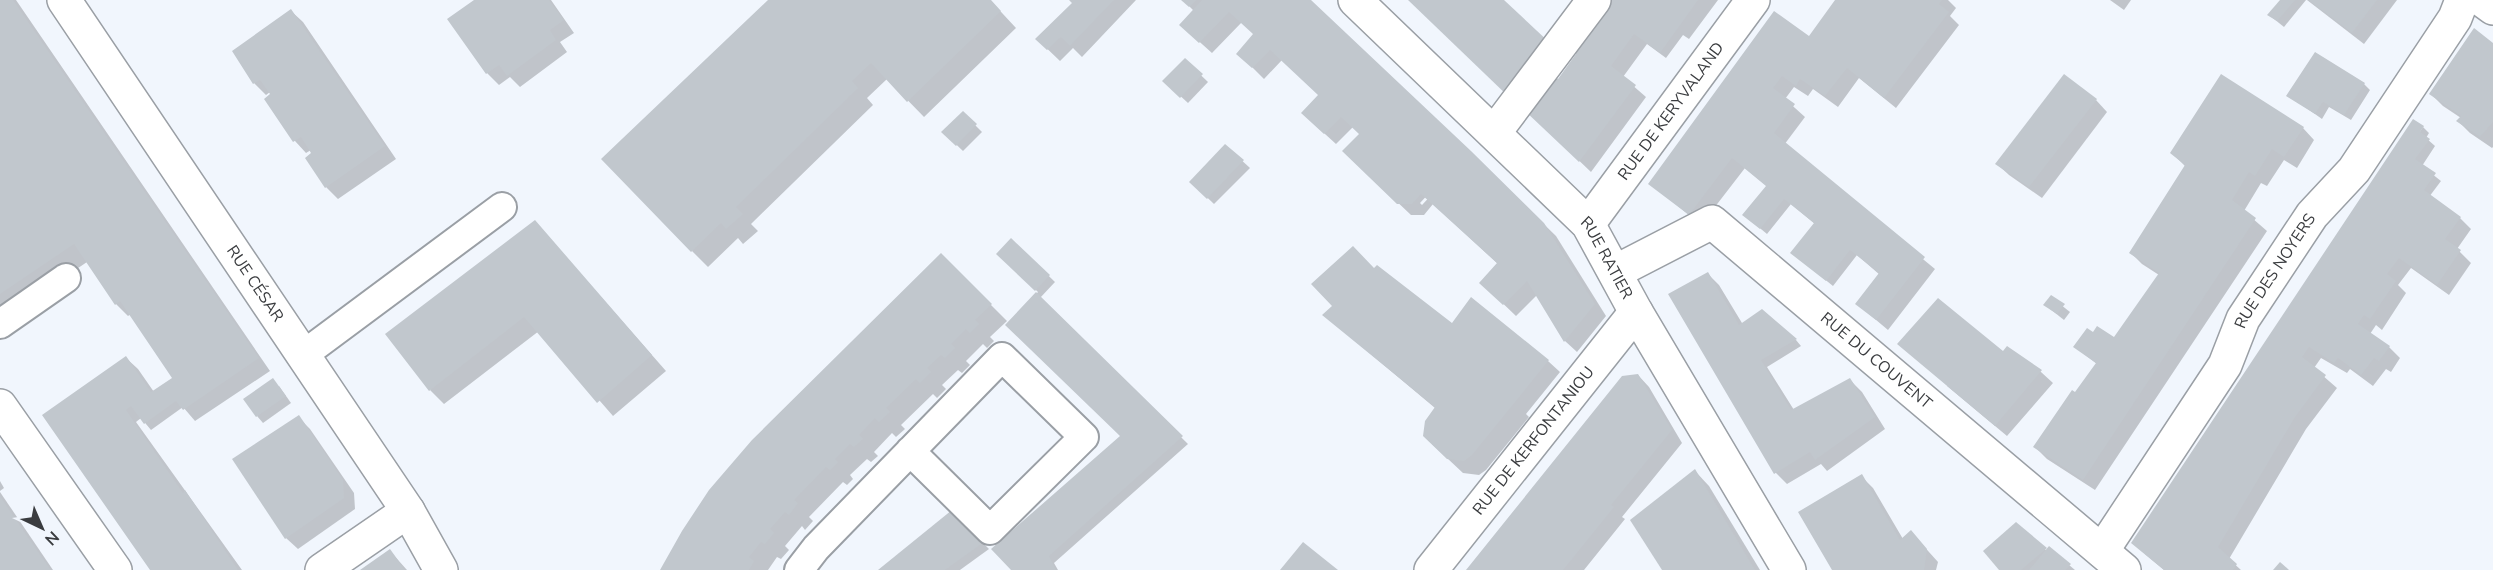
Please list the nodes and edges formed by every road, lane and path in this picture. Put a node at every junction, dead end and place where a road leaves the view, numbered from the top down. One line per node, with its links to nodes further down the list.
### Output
1 (64, 0): 15 (street, RUE CÉSAR)
2 (1355, 0): 8 (street, RUE RATIER)
3 (1594, 0): 8 (street)
4 (1753, 0): 10 (street, RUE DE KERYVALAND)
5 (2462, 0): 19 (street, RUE DES NOYERS)
6 (2482, 0): 7 (street)
7 (2493, 8)
8 (1494, 133): 10 (street, RUE RATIER)
9 (502, 207): 15 (lane)
10 (1588, 224): 11 (street, RUE RATIER)
11 (1615, 272): 13 (street, RUE RATIER); 19 (street, RUE DU COUVENT)
12 (66, 278): 14 (lane)
13 (1636, 312): 24 (street, RUE DE KERFONTANIOU); 25 (street, RUE RATIER)
14 (0, 324)
15 (303, 355): 18 (street, RUE CÉSAR)
16 (0, 406): 20 (street)
17 (910, 450): 17 (lane); 23 (lane)
18 (408, 510): 21 (street); 22 (street, RUE CÉSAR)
19 (2113, 561)
20 (115, 570)
21 (322, 570)
22 (441, 570)
23 (799, 570)
24 (1431, 570)
25 (1789, 570)

